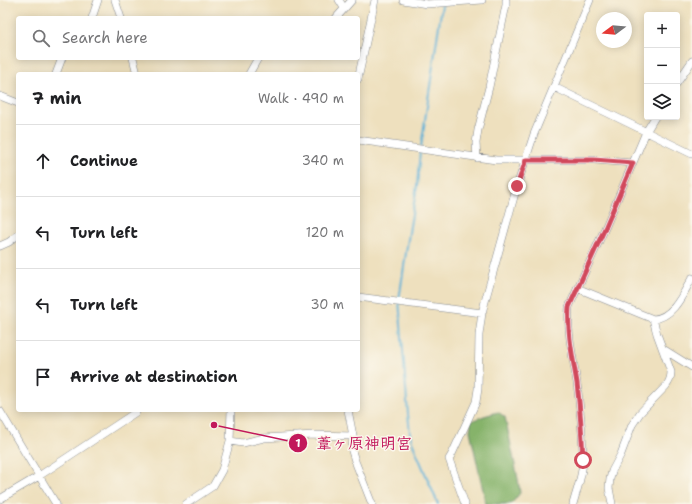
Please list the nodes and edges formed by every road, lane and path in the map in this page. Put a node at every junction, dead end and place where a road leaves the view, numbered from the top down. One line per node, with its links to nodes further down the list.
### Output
1 (98, 0): 11 (street)
2 (115, 0): 12 (street)
3 (339, 0): 10 (street)
4 (352, 0): 10 (street)
5 (375, 0): 21 (street)
6 (403, 0): 7 (street)
7 (482, 0)
8 (506, 0): 30 (street)
9 (590, 0): 23 (street)
10 (344, 8): 13 (street)
11 (93, 16)
12 (120, 16)
13 (338, 16)
14 (61, 60): 18 (street)
15 (134, 60): 19 (street)
16 (257, 60): 20 (street)
17 (691, 66): 22 (street)
18 (57, 72)
19 (136, 72)
20 (253, 72)
21 (360, 72)
22 (680, 79)
23 (554, 87): 27 (street); 31 (street)
24 (0, 96): 25 (street)
25 (16, 102)
26 (654, 120): 27 (street)
27 (646, 132): 29 (street); 32 (street)
28 (360, 140): 30 (street)
29 (692, 154)
30 (477, 158): 31 (street)
31 (526, 160): 32 (street); 38 (street)
32 (633, 163): 36 (street)
33 (16, 236): 34 (street)
34 (0, 246)
35 (692, 278): 39 (street)
36 (577, 288): 39 (street); 55 (street)
37 (360, 297): 38 (street)
38 (482, 313): 54 (street)
39 (653, 319): 40 (street)
40 (663, 349): 41 (street); 50 (street)
41 (692, 367)
42 (0, 411): 48 (street)
43 (136, 412): 48 (street)
44 (231, 412): 47 (street)
45 (348, 412): 46 (street)
46 (353, 436): 47 (street); 53 (street)
47 (230, 441): 52 (street)
48 (39, 476): 49 (street); 51 (street)
49 (0, 499)
50 (611, 502): 56 (street)
51 (56, 504)
52 (188, 504)
53 (372, 504)
54 (465, 504)
55 (573, 504)
56 (618, 504)

